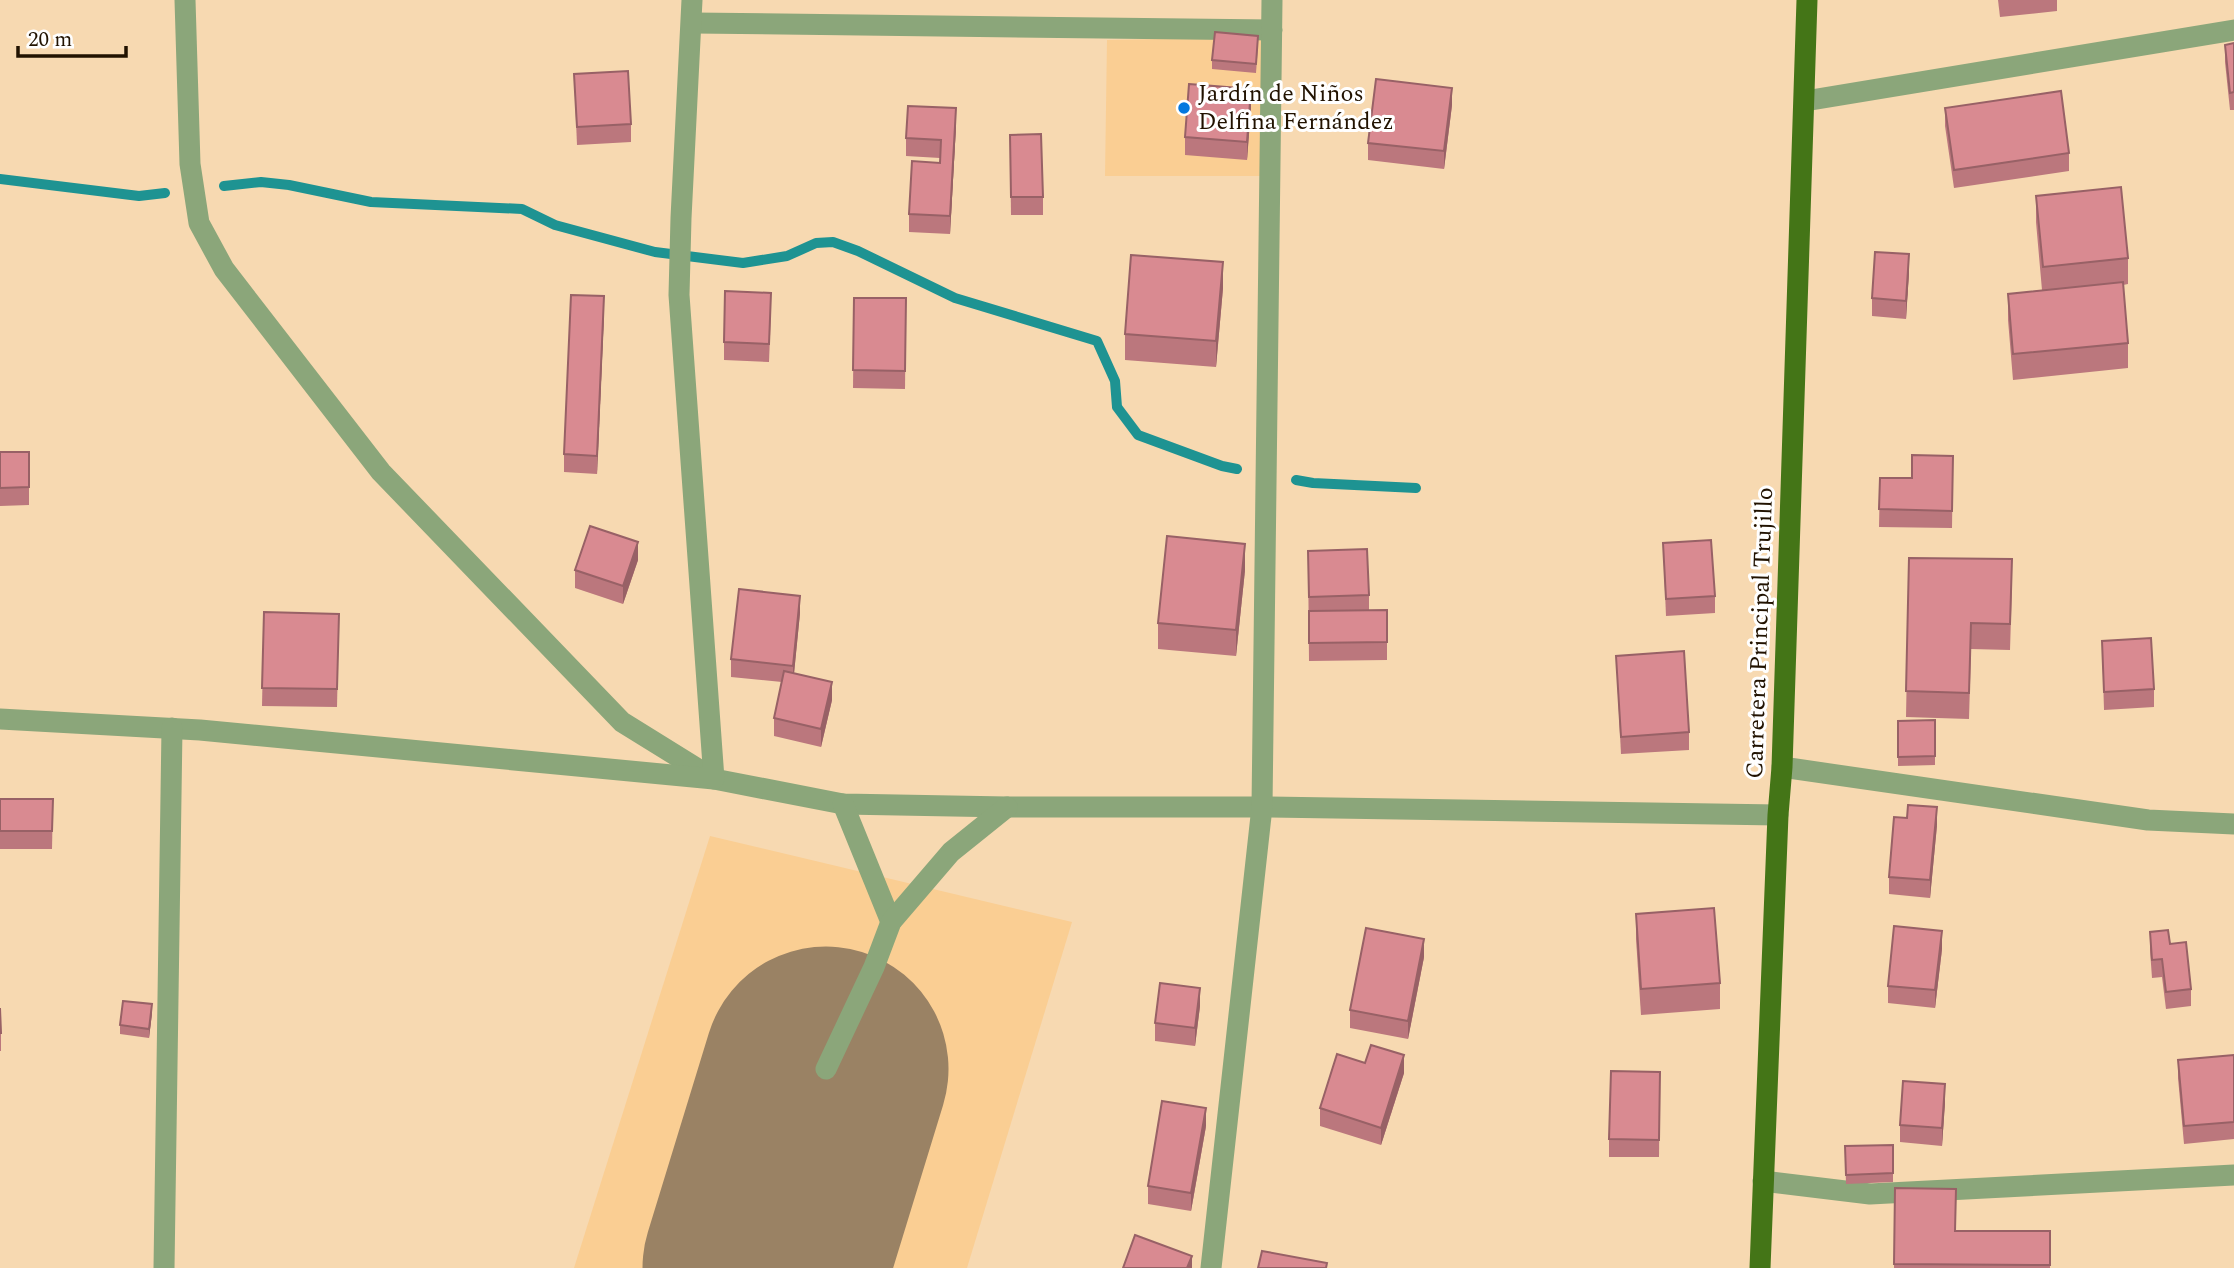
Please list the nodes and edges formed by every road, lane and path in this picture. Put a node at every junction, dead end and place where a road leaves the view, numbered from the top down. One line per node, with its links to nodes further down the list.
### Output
1 (185, 0): 12 (street)
2 (692, 0): 5 (street)
3 (1272, 0): 6 (street)
4 (1807, 0): 8 (main road, Carretera Principal Trujillo)
5 (693, 23): 6 (street); 12 (street)
6 (1272, 30): 15 (street)
7 (2234, 30): 8 (street)
8 (1805, 101): 11 (main road, Carretera Principal Trujillo)
9 (0, 719): 10 (street)
10 (172, 728): 12 (street); 22 (street)
11 (1782, 767): 16 (main road, Carretera Principal Trujillo); 17 (street)
12 (714, 779): 13 (street)
13 (843, 804): 14 (street); 18 (street)
14 (1007, 807): 15 (street); 18 (street)
15 (1262, 807): 16 (street); 23 (street)
16 (1778, 815): 21 (main road, Carretera Principal Trujillo)
17 (2234, 824)
18 (891, 922): 19 (street)
19 (826, 1069)
20 (2234, 1175): 21 (street)
21 (1763, 1181): 24 (main road, Carretera Principal Trujillo)
22 (164, 1268)
23 (1211, 1268)
24 (1760, 1268)

